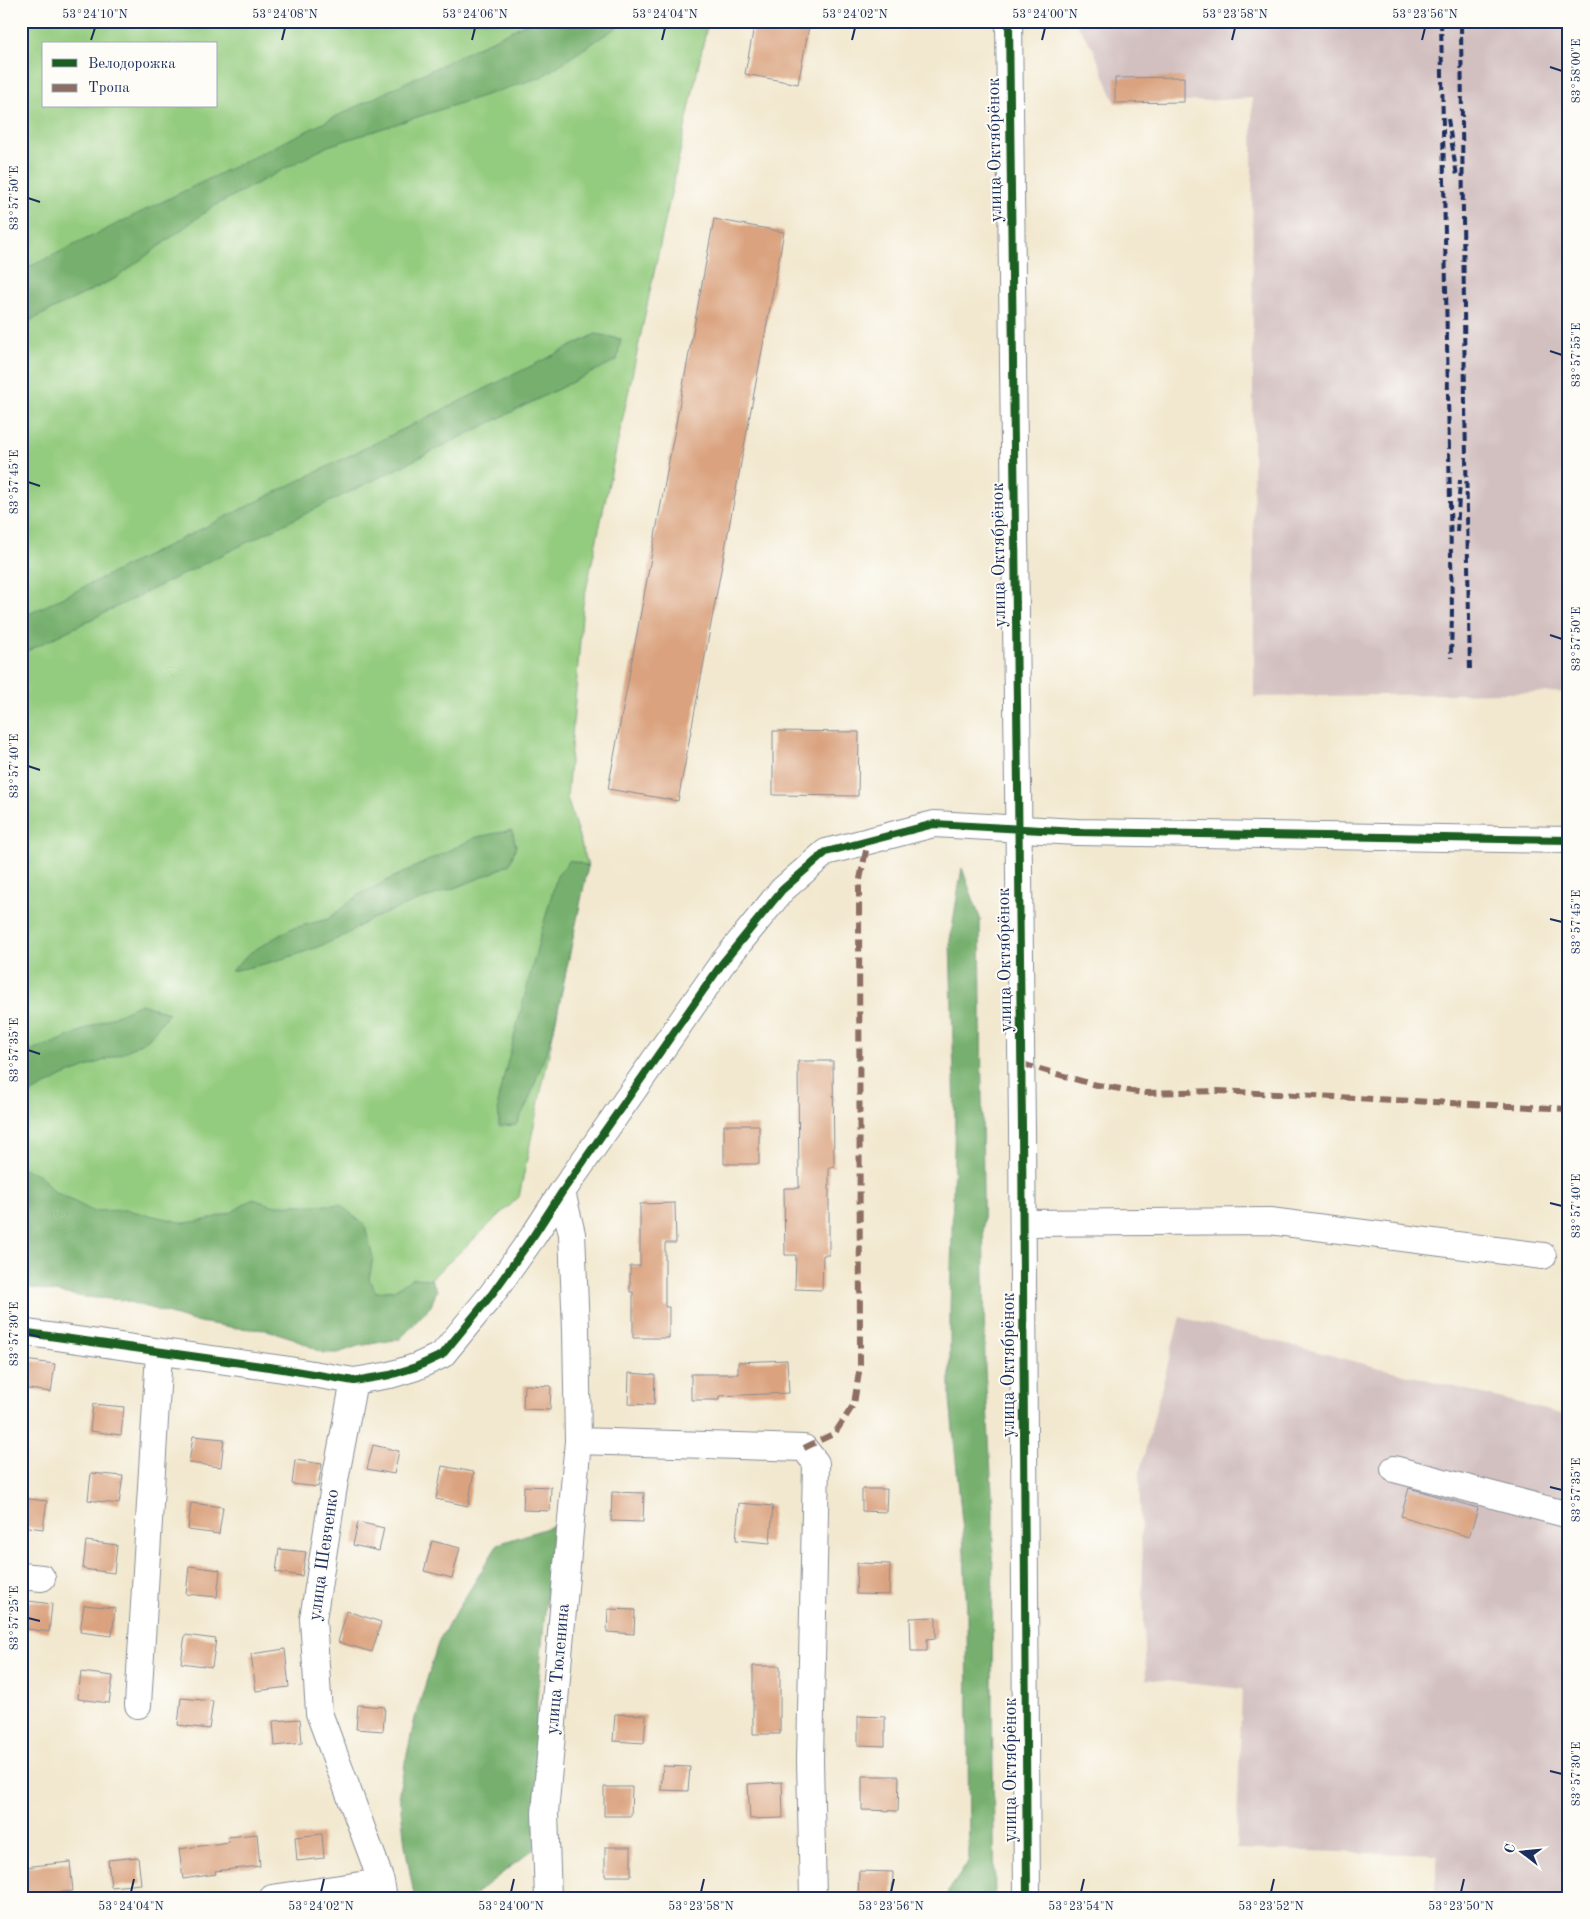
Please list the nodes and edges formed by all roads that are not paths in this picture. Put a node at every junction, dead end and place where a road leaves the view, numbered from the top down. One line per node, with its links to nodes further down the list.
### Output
1 (1009, 21): 2 (street, улица Октябрёнок)
2 (1018, 828): 3 (street); 4 (street); 5 (street, улица Октябрёнок)
3 (1569, 840)
4 (562, 1192): 9 (street); 10 (street, улица Тюленина)
5 (1023, 1223): 6 (street); 18 (street, улица Октябрёнок)
6 (1543, 1256)
7 (21, 1332): 8 (street)
8 (159, 1353): 9 (street); 13 (street)
9 (354, 1380): 14 (street, улица Шевченко)
10 (578, 1441): 16 (street, улица Тюленина); 17 (street)
11 (1394, 1469): 12 (street)
12 (1569, 1515)
13 (138, 1706)
14 (383, 1890): 15 (street)
15 (272, 1898)
16 (548, 1898)
17 (813, 1898)
18 (1027, 1898)

